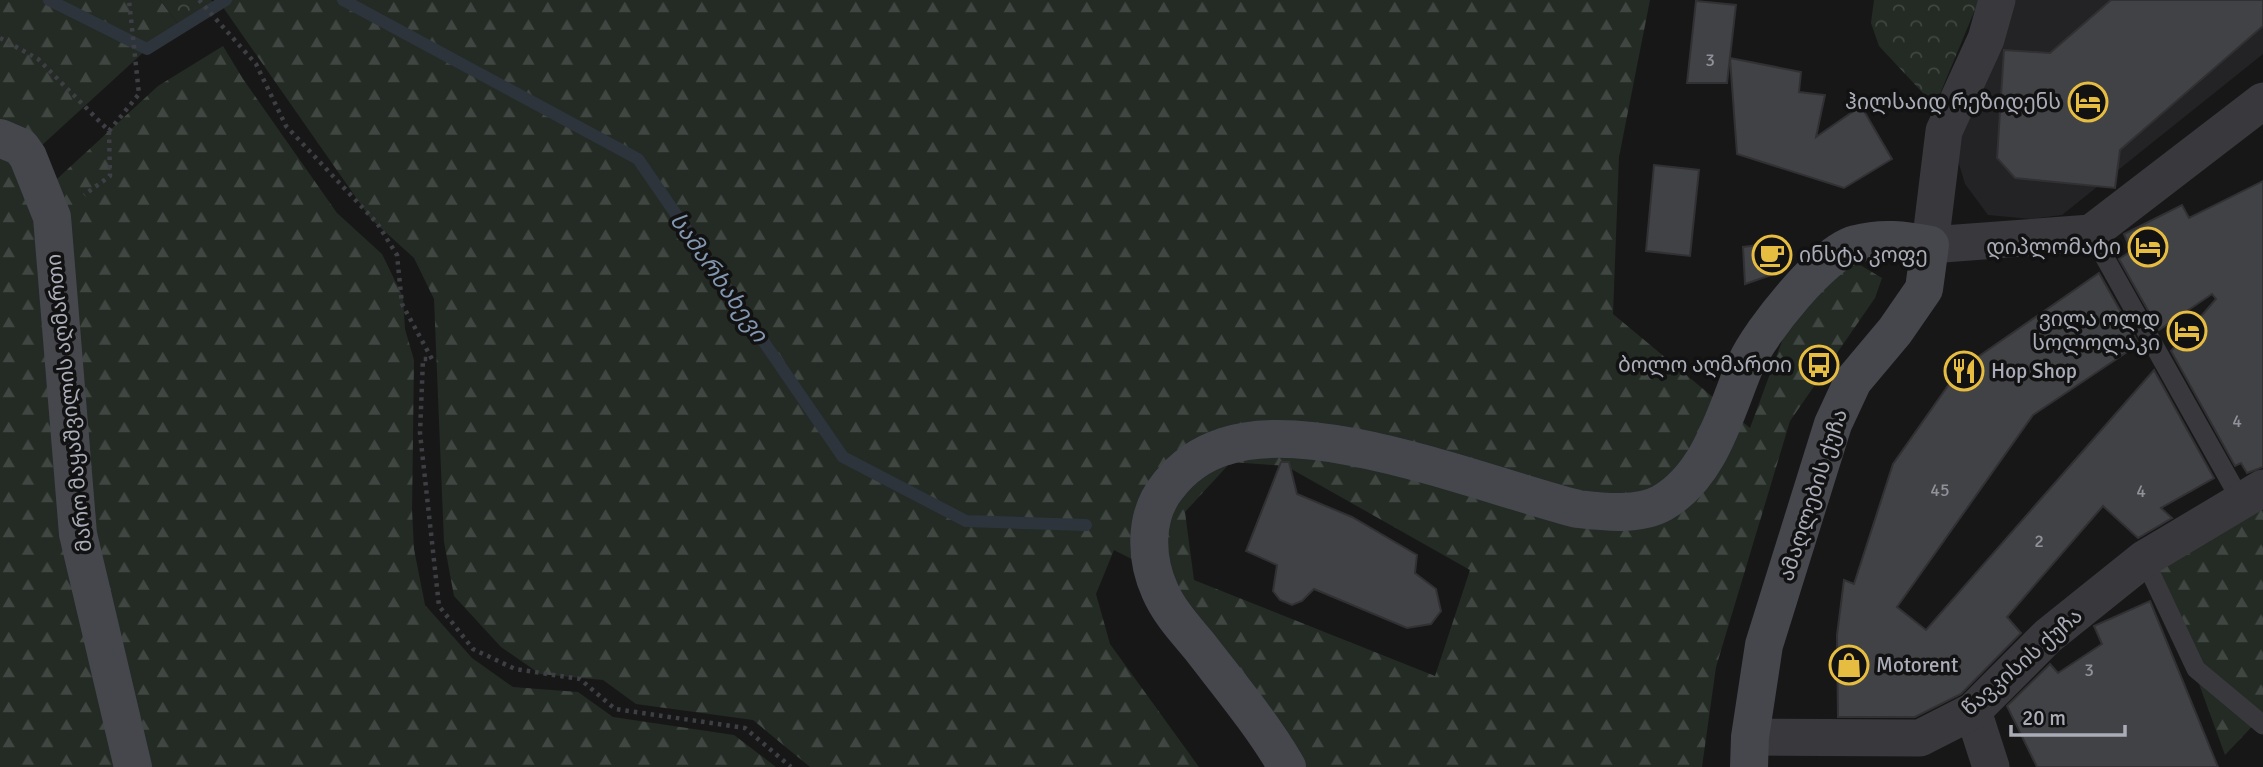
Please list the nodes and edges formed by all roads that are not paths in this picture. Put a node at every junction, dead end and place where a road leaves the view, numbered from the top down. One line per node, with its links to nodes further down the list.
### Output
1 (1997, 0): 5 (street)
2 (2263, 101): 4 (street)
3 (0, 138): 11 (main road, მარო მაყაშვილის აღმართი)
4 (2091, 233): 5 (street); 6 (lane)
5 (1930, 245): 10 (main road, ამაღლების ქუჩა); 12 (main road)
6 (2252, 494): 7 (street, წავკისის ქუჩა)
7 (2144, 559): 8 (street, წავკისის ქუჩა); 9 (lane)
8 (1973, 711): 10 (street, წავკისის ქუჩა); 13 (street)
9 (2263, 725)
10 (1749, 752)
11 (133, 767)
12 (1287, 767)
13 (1991, 767)

